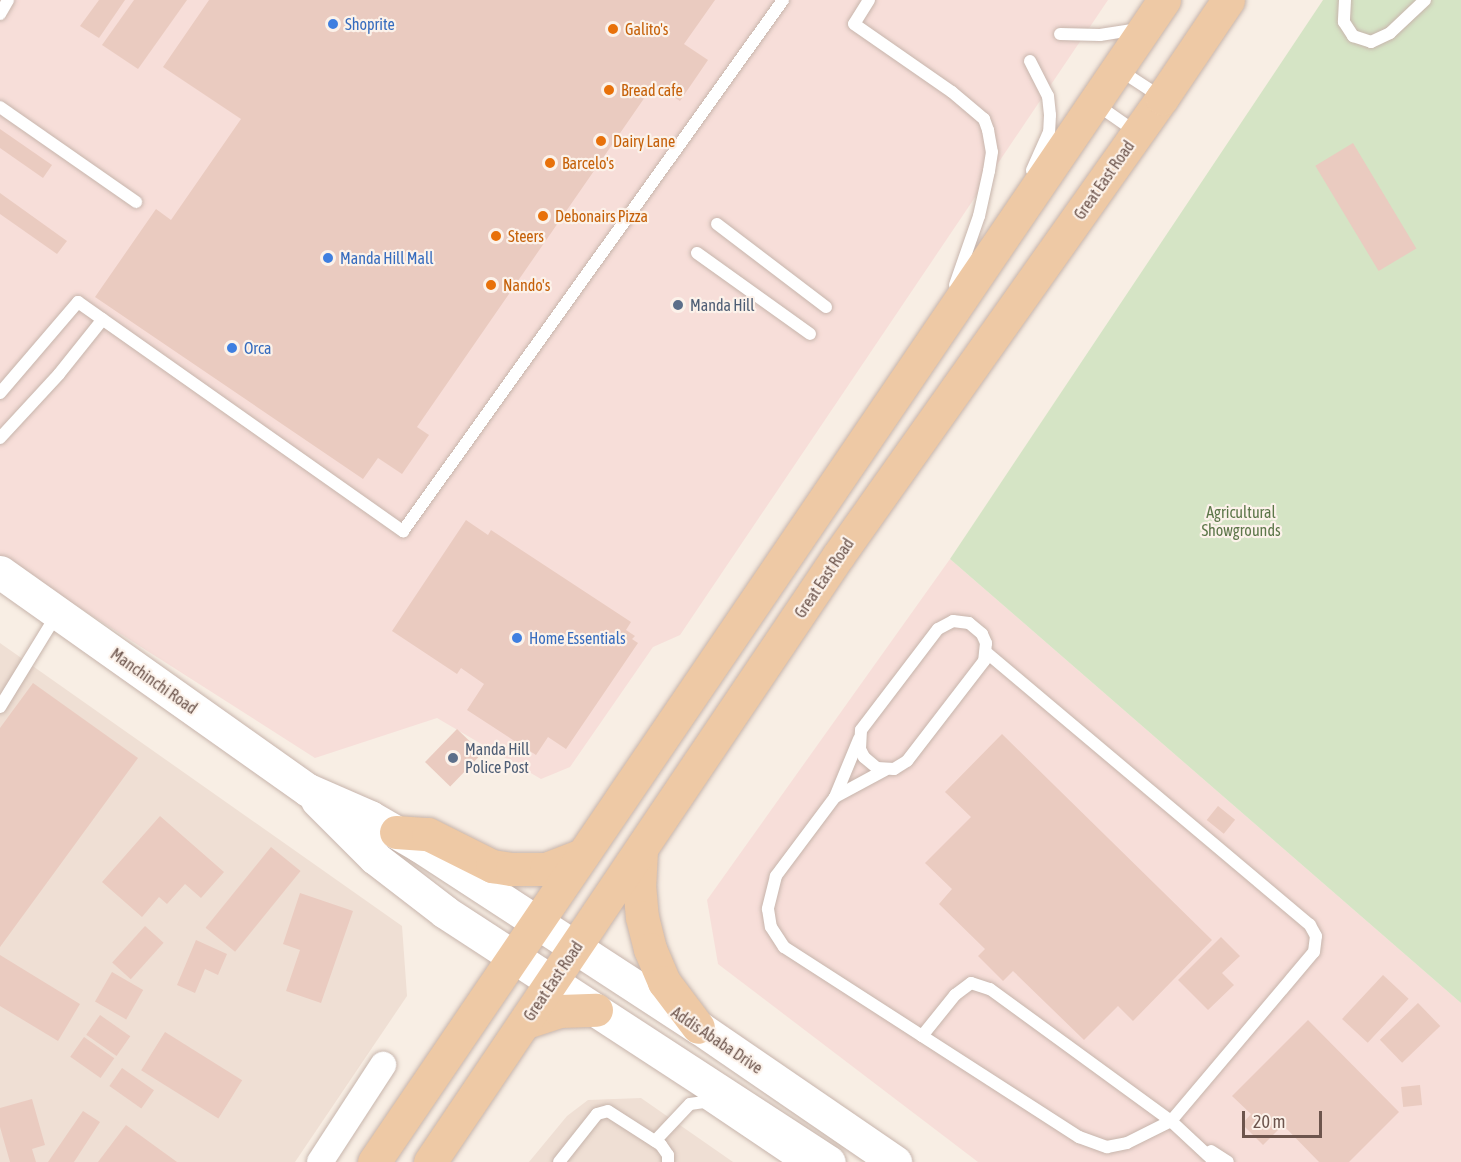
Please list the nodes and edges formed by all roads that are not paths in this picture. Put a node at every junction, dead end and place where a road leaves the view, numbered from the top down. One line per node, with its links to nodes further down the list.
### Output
1 (9, 0): 8 (lane)
2 (783, 0): 22 (lane)
3 (869, 0): 24 (lane)
4 (1164, 0): 9 (main road)
5 (1228, 0): 13 (main road, Great East Road)
6 (1345, 0): 7 (lane)
7 (1425, 0)
8 (0, 14)
9 (1146, 27): 10 (lane); 12 (main road)
10 (1060, 34)
11 (1030, 61): 18 (lane)
12 (1117, 68): 13 (lane); 14 (main road)
13 (1162, 98): 16 (main road, Great East Road)
14 (1093, 102): 16 (lane); 18 (main road)
15 (0, 107): 17 (lane)
16 (1137, 132): 36 (main road, Great East Road)
17 (136, 202)
18 (1020, 211): 24 (main road)
19 (717, 224): 21 (lane)
20 (697, 253): 23 (lane)
21 (826, 307)
22 (103, 319): 25 (lane); 26 (lane)
23 (810, 333)
24 (938, 334): 37 (main road)
25 (0, 393)
26 (0, 438)
27 (0, 572): 28 (main road, Manchinchi Road)
28 (58, 613): 30 (lane); 33 (main road, Manchinchi Road)
29 (986, 652): 31 (lane); 32 (lane); 47 (lane)
30 (0, 707)
31 (859, 739): 32 (lane); 34 (lane)
32 (885, 770): 34 (lane)
33 (308, 790): 35 (main road, Manchinchi Road); 40 (main road, Manchinchi Road)
34 (835, 796): 45 (lane)
35 (396, 832): 37 (main road); 38 (main road, Manchinchi Road)
36 (641, 851): 39 (main road, Great East Road); 44 (main road)
37 (582, 855): 38 (main road)
38 (537, 922): 39 (main road, Addis Ababa Drive); 40 (main road)
39 (576, 947): 41 (main road, Great East Road); 44 (main road, Addis Ababa Drive)
40 (513, 957): 41 (main road); 51 (main road)
41 (553, 983): 42 (main road); 43 (main road, Great East Road)
42 (596, 1010): 43 (main road); 56 (main road)
43 (526, 1022): 52 (main road, Great East Road)
44 (698, 1027): 57 (main road, Addis Ababa Drive)
45 (922, 1036): 47 (lane); 47 (lane)
46 (383, 1065): 50 (street)
47 (1171, 1121): 49 (lane)
48 (655, 1141): 53 (lane); 54 (lane); 55 (lane)
49 (1197, 1143): 58 (lane); 59 (lane)
50 (320, 1162)
51 (374, 1162)
52 (430, 1162)
53 (559, 1162)
54 (668, 1162)
55 (793, 1162)
56 (829, 1162)
57 (895, 1162)
58 (1215, 1162)
59 (1228, 1162)

